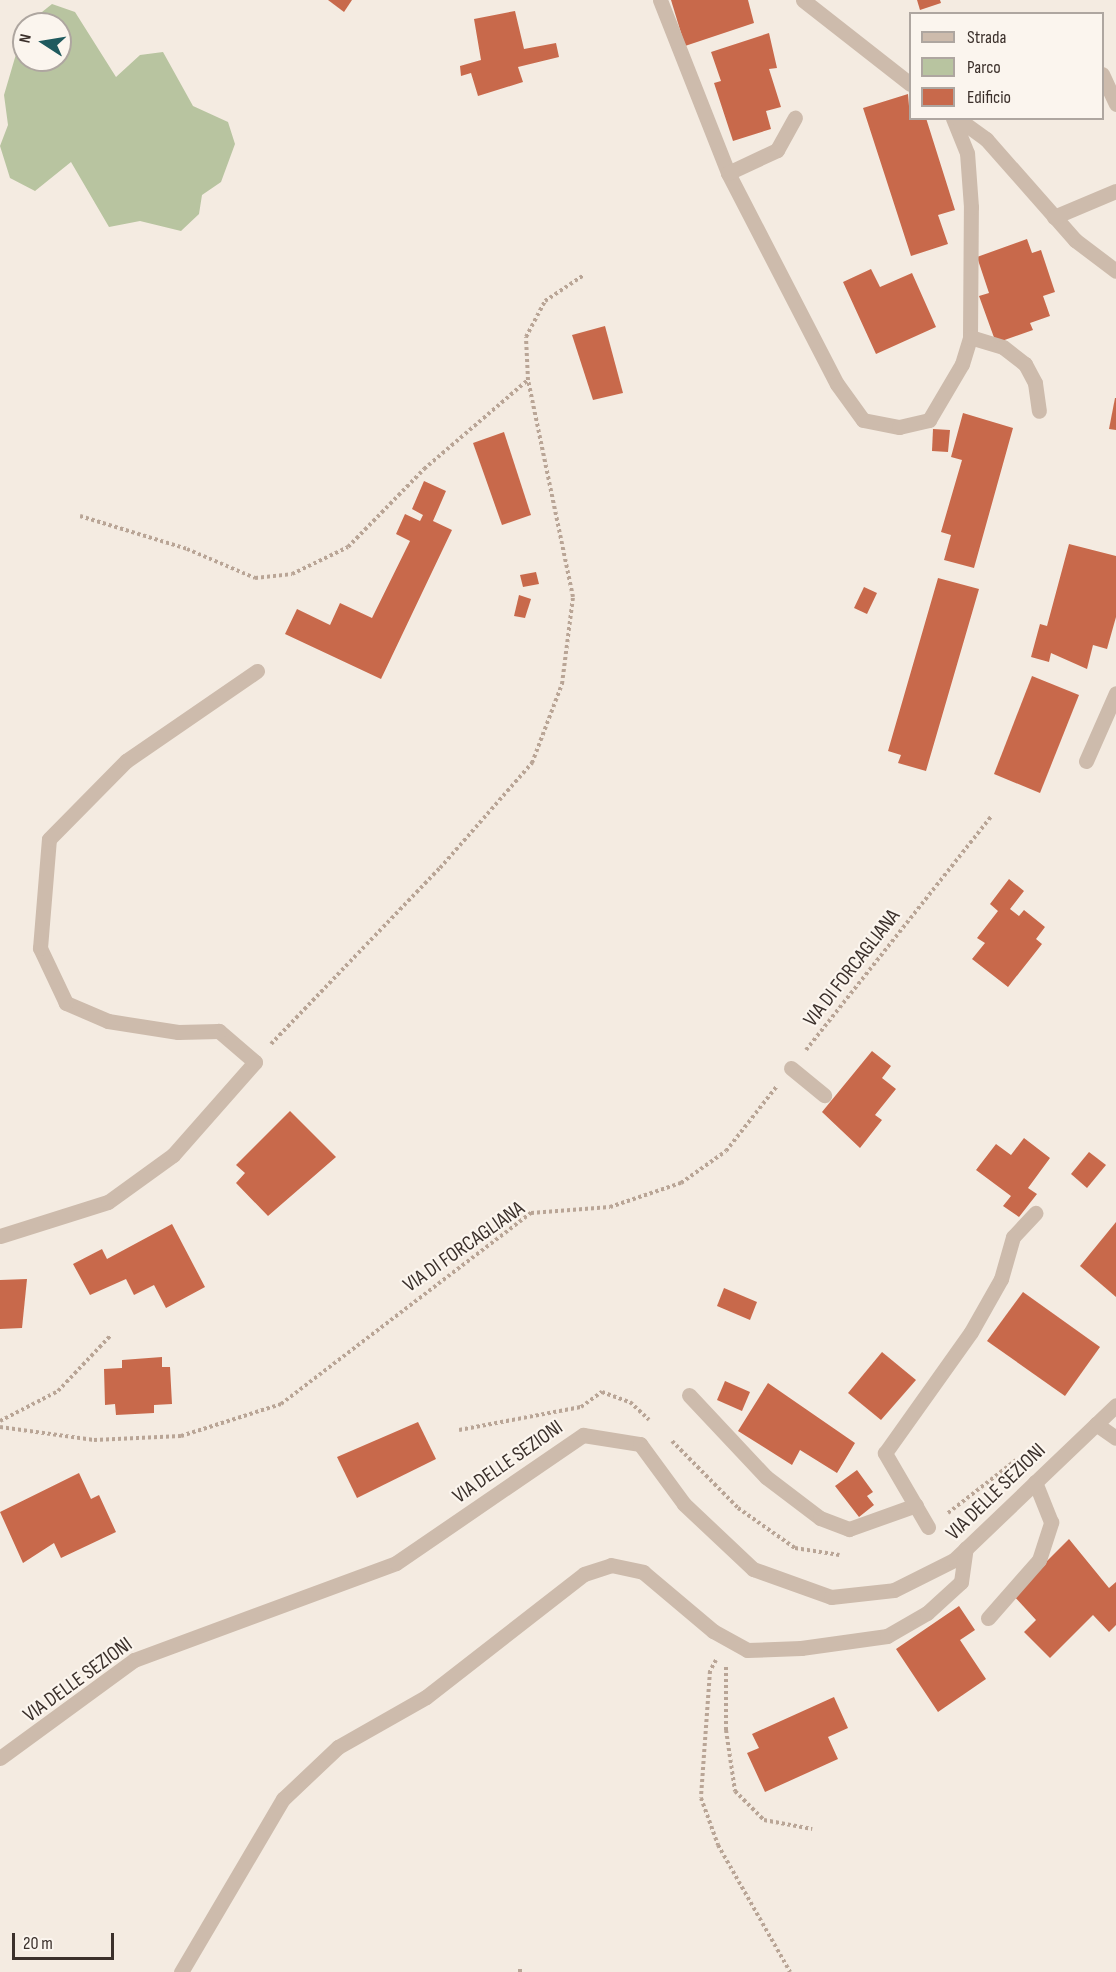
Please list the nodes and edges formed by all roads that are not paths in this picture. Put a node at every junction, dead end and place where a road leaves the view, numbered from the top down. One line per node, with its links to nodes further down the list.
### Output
1 (660, 0): 9 (street)
2 (803, 0): 4 (street)
3 (1104, 78): 5 (street)
4 (909, 83)
5 (1116, 104)
6 (795, 118): 9 (street)
7 (956, 120): 13 (street)
8 (958, 120): 11 (street)
9 (728, 173): 13 (street)
10 (1116, 191): 11 (street)
11 (1054, 217): 12 (street)
12 (1116, 271)
13 (970, 337): 14 (street)
14 (1039, 411)
15 (257, 671): 21 (street)
16 (1116, 693): 17 (street)
17 (1086, 761)
18 (791, 1068): 19 (street)
19 (824, 1095)
20 (1035, 1213): 27 (street)
21 (0, 1236)
22 (689, 1395): 27 (street)
23 (1116, 1405): 24 (street, VIA DELLE SEZIONI)
24 (1096, 1424): 25 (street); 26 (street, VIA DELLE SEZIONI)
25 (1116, 1438)
26 (1035, 1482): 29 (street, VIA DELLE SEZIONI); 30 (street)
27 (916, 1505): 28 (street)
28 (928, 1527)
29 (966, 1548): 31 (street, VIA DELLE SEZIONI); 32 (street)
30 (988, 1618)
31 (0, 1758)
32 (181, 1972)

